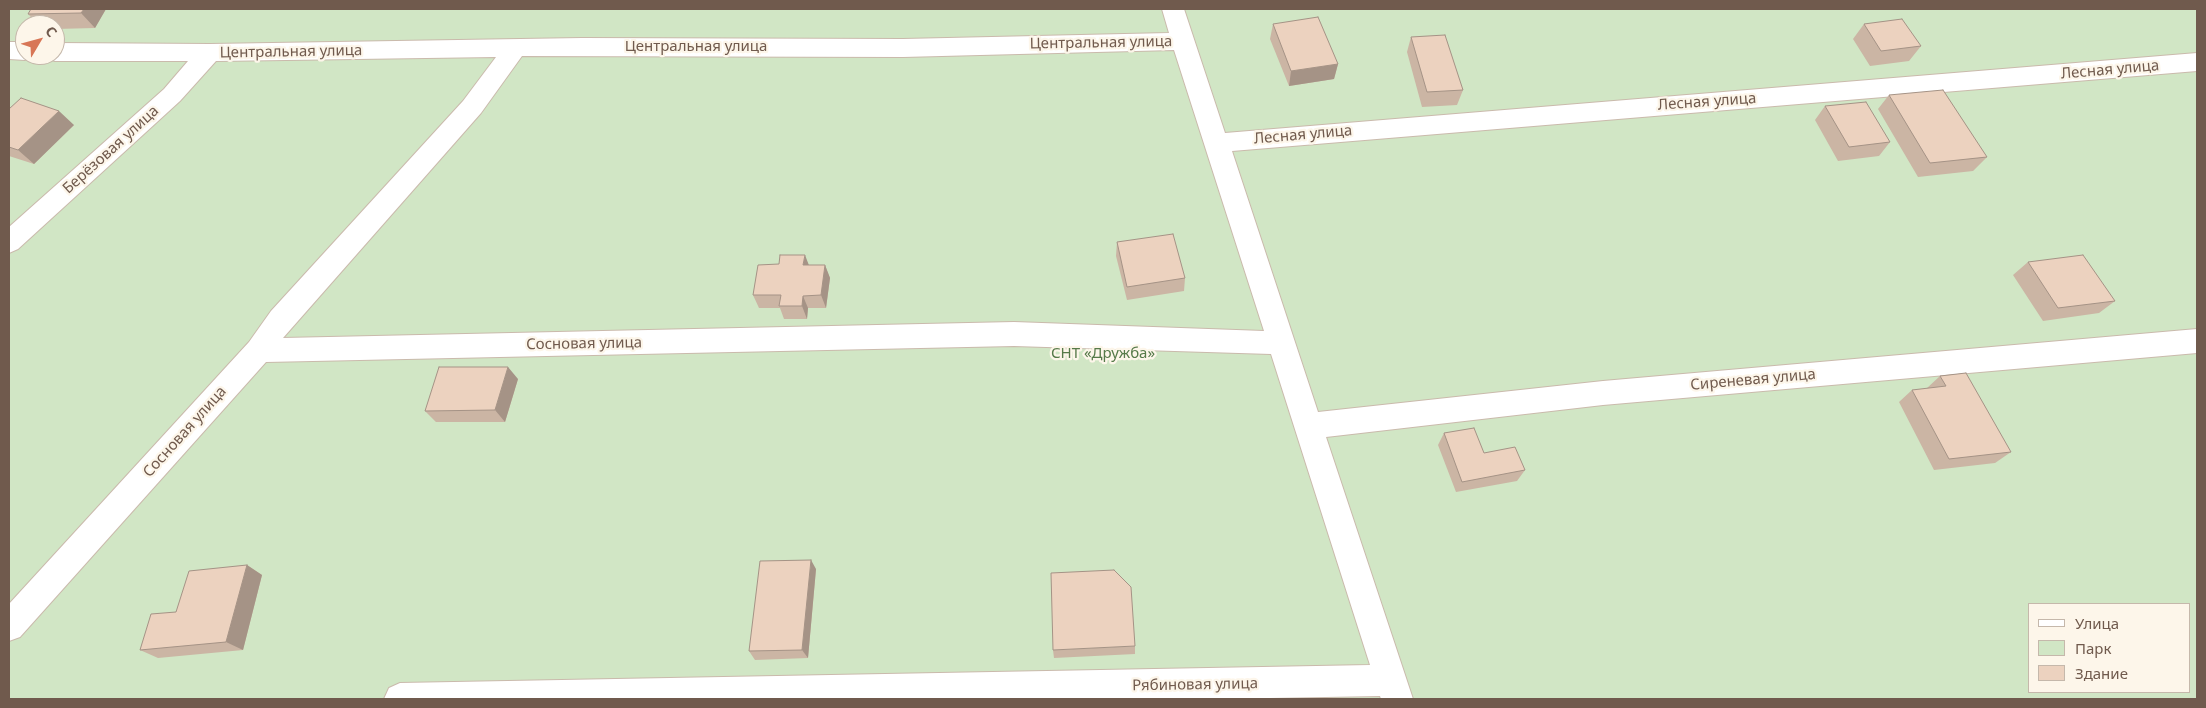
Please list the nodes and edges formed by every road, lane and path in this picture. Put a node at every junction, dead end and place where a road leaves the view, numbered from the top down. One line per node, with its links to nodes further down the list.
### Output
1 (1173, 9): 2 (street)
2 (1183, 41): 3 (street, Центральная улица); 7 (street)
3 (516, 48): 5 (street, Центральная улица); 11 (street)
4 (65, 52): 5 (street, Центральная улица)
5 (210, 53): 8 (street, Берёзовая улица)
6 (2197, 62): 7 (street, Лесная улица)
7 (1216, 143): 10 (street)
8 (9, 242)
9 (2197, 341): 12 (street, Сиреневая улица)
10 (1281, 343): 11 (street, Сосновая улица); 12 (street)
11 (259, 350): 13 (street, Сосновая улица)
12 (1309, 426): 14 (street)
13 (9, 626)
14 (1394, 690): 15 (street, Рябиновая улица)
15 (400, 699)

